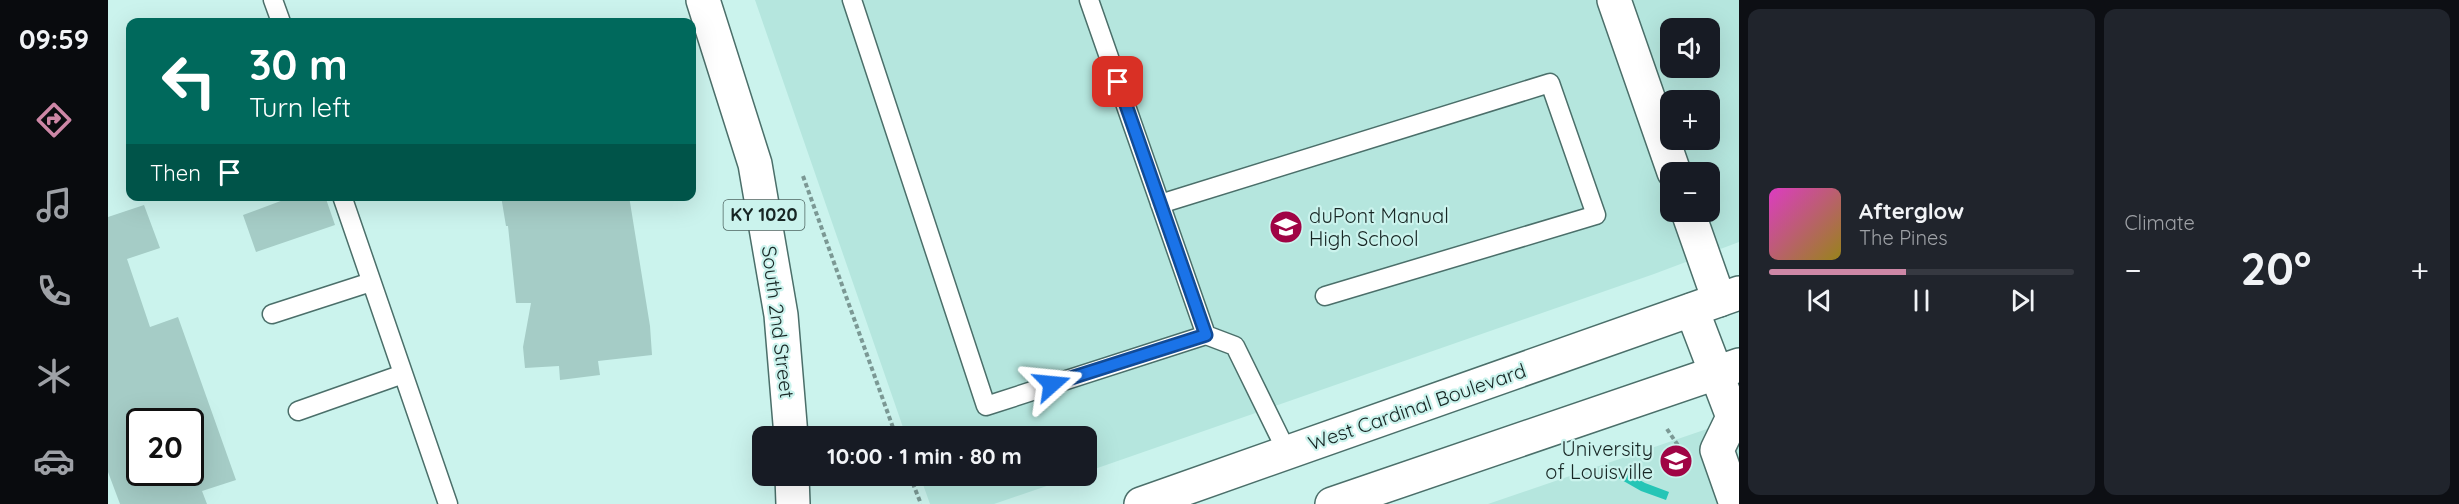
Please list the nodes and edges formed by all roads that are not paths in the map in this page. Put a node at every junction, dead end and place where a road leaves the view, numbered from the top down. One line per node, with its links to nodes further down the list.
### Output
1 (273, 0): 6 (lane)
2 (703, 0): 20 (main road, South 2nd Street / KY 1020)
3 (852, 0): 15 (lane)
4 (1089, 0): 9 (lane)
5 (1614, 0): 7 (main road)
6 (280, 18)
7 (1671, 162)
8 (344, 201): 11 (lane)
9 (1161, 204): 12 (lane); 15 (lane)
10 (1691, 222): 13 (main road)
11 (371, 282): 14 (lane); 17 (lane)
12 (1325, 296)
13 (1717, 301): 16 (main road); 21 (main road, West Cardinal Boulevard)
14 (272, 314)
15 (1206, 335): 21 (lane)
16 (1727, 369): 19 (main road); 26 (main road)
17 (403, 374): 18 (lane); 23 (lane)
18 (298, 411)
19 (1736, 418): 27 (main road)
20 (789, 426)
21 (1287, 452): 25 (main road, West Cardinal Boulevard)
22 (792, 486): 24 (main road)
23 (448, 504)
24 (793, 504)
25 (1141, 504)
26 (1332, 504)
27 (1736, 504)

